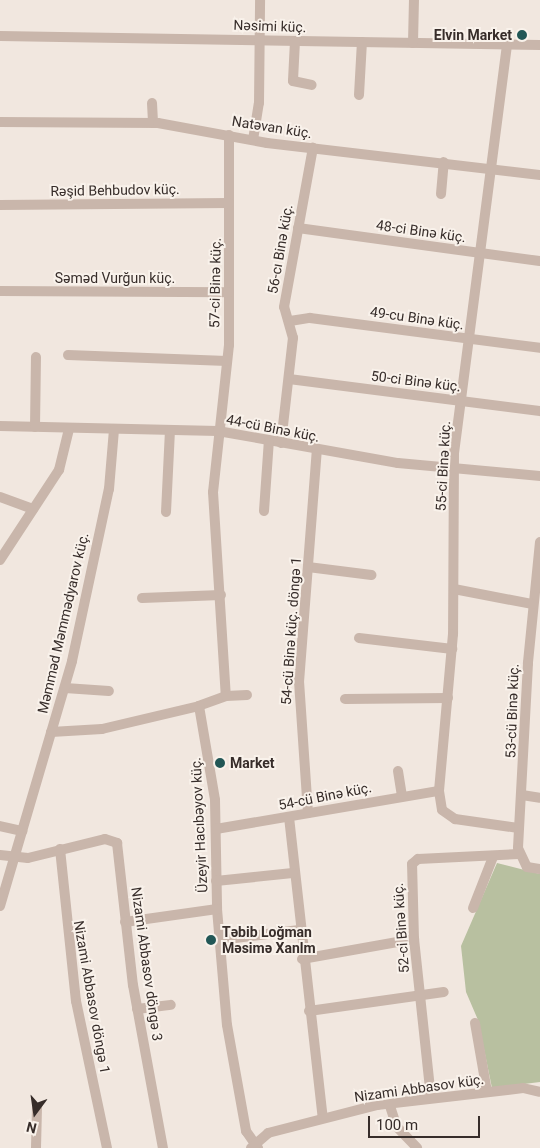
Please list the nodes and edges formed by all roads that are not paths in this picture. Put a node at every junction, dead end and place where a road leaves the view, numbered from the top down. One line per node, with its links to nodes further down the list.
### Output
1 (260, 0): 4 (street)
2 (414, 0): 7 (street)
3 (0, 36): 4 (street, Nəsimi küç.)
4 (260, 40): 5 (street, Nəsimi küç.); 16 (street)
5 (295, 41): 6 (street, Nəsimi küç.); 10 (street)
6 (362, 42): 7 (street, Nəsimi küç.); 11 (street)
7 (413, 43): 8 (street, Nəsimi küç.)
8 (507, 44): 9 (street, Nəsimi küç.); 19 (street, 55-ci Binə küç.)
9 (540, 45)
10 (312, 85)
11 (359, 95)
12 (152, 103): 14 (street)
13 (0, 122): 14 (street, Natəvan küç.)
14 (153, 123): 15 (street, Natəvan küç.)
15 (229, 135): 16 (street, Natəvan küç.); 22 (street, 57-ci Binə küç.)
16 (253, 140): 17 (street, Natəvan küç.)
17 (313, 148): 18 (street, Natəvan küç.); 24 (street, 56-cı Binə küç.)
18 (444, 162): 19 (street, Natəvan küç.); 21 (street)
19 (492, 168): 20 (street, Natəvan küç.); 25 (street, 55-ci Binə küç.)
20 (540, 174)
21 (441, 194)
22 (229, 203): 23 (street, Rəşid Behbudov küç.); 28 (street, 57-ci Binə küç.)
23 (0, 205)
24 (298, 228): 25 (street, 48-ci Binə küç.); 29 (street, 56-cı Binə küç.)
25 (481, 253): 26 (street, 48-ci Binə küç.); 30 (street, 55-ci Binə küç.)
26 (540, 261)
27 (0, 291): 28 (street, Səməd Vurğun küç.)
28 (229, 292): 34 (street, 57-ci Binə küç.)
29 (290, 321): 30 (street, 49-cu Binə küç.); 35 (street, 56-cı Binə küç.)
30 (469, 340): 31 (street, 49-cu Binə küç.); 36 (street, 55-ci Binə küç.)
31 (540, 348)
32 (68, 355): 34 (street)
33 (36, 357): 39 (street)
34 (227, 361): 43 (street, 57-ci Binə küç.)
35 (289, 379): 36 (street, 50-ci Binə küç.); 45 (street, 56-cı Binə küç.)
36 (461, 401): 37 (street, 50-ci Binə küç.); 47 (street, 55-ci Binə küç.)
37 (540, 411)
38 (0, 426): 39 (street, 44-cü Binə küç.)
39 (35, 428): 40 (street, 44-cü Binə küç.)
40 (69, 429): 41 (street, 44-cü Binə küç.); 50 (street)
41 (114, 430): 42 (street, 44-cü Binə küç.); 63 (street, Məmməd Məmmədyarov küç.)
42 (170, 430): 43 (street, 44-cü Binə küç.); 52 (street)
43 (218, 431): 44 (street, 44-cü Binə küç.); 58 (street)
44 (269, 440): 45 (street, 44-cü Binə küç.); 51 (street)
45 (281, 443): 46 (street, 44-cü Binə küç.)
46 (317, 450): 47 (street, 44-cü Binə küç.); 55 (street, 54-cü Binə küç. döngə 1)
47 (453, 469): 48 (street, 44-cü Binə küç.); 57 (street, 55-ci Binə küç.)
48 (540, 476)
49 (0, 497): 50 (street)
50 (34, 509): 54 (street)
51 (264, 511)
52 (166, 512)
53 (540, 542): 60 (street, 53-cü Binə küç.)
54 (0, 560)
55 (308, 567): 56 (street); 76 (street, 54-cü Binə küç. döngə 1)
56 (371, 575)
57 (454, 589): 60 (street); 62 (street, 55-ci Binə küç.)
58 (221, 594): 59 (street); 66 (street)
59 (142, 598)
60 (532, 604): 74 (street, 53-cü Binə küç.)
61 (359, 638): 62 (street)
62 (452, 649): 67 (street, 55-ci Binə küç.)
63 (64, 688): 64 (street); 70 (street, Məmməd Məmmədyarov küç.)
64 (109, 691)
65 (247, 695): 66 (street)
66 (226, 696): 69 (street)
67 (448, 698): 68 (street); 72 (street, 55-ci Binə küç.)
68 (345, 700)
69 (198, 706): 70 (street); 80 (street, Üzeyir Hacıbəyov küç.)
70 (52, 732): 81 (street, Məmməd Məmmədyarov küç.)
71 (398, 771): 73 (street)
72 (439, 791): 73 (street, 54-cü Binə küç.); 79 (street, 55-ci Binə küç.)
73 (402, 795): 76 (street, 54-cü Binə küç.)
74 (522, 795): 75 (street); 79 (street, 53-cü Binə küç.)
75 (540, 798)
76 (308, 813): 77 (street, 54-cü Binə küç.)
77 (289, 816): 80 (street, 54-cü Binə küç.); 88 (street)
78 (0, 826): 81 (street)
79 (518, 828): 83 (street, 53-cü Binə küç.)
80 (216, 829): 89 (street, Üzeyir Hacıbəyov küç.)
81 (22, 831): 86 (street, Məmməd Məmmədyarov küç.)
82 (60, 849): 86 (street, Nizami Abbasov döngə 3); 93 (street, Nizami Abbasov döngə 3); 112 (street, Nizami Abbasov döngə 1)
83 (519, 854): 85 (street, 52-ci Binə küç.); 87 (street)
84 (0, 855): 86 (street, Nizami Abbasov döngə 3)
85 (493, 857): 91 (street); 95 (street, 52-ci Binə küç.)
86 (15, 858): 90 (street, Məmməd Məmmədyarov küç.)
87 (540, 869)
88 (293, 872): 89 (street); 94 (street)
89 (216, 881): 92 (street, Üzeyir Hacıbəyov küç.)
90 (0, 906)
91 (472, 908)
92 (217, 909): 93 (street); 96 (street, Üzeyir Hacıbəyov küç.)
93 (124, 922): 101 (street, Nizami Abbasov döngə 3)
94 (299, 930): 96 (street); 97 (street)
95 (414, 939): 97 (street); 99 (street, 52-ci Binə küç.)
96 (219, 940): 110 (street, Üzeyir Hacıbəyov küç.)
97 (302, 960): 102 (street)
98 (444, 992): 99 (street)
99 (420, 995): 102 (street); 106 (street, 52-ci Binə küç.)
100 (172, 1005): 101 (street)
101 (137, 1009): 113 (street, Nizami Abbasov döngə 3)
102 (308, 1011): 109 (street)
103 (475, 1023): 104 (street)
104 (487, 1092): 105 (street, Nizami Abbasov küç.); 106 (street, Nizami Abbasov küç.)
105 (540, 1092)
106 (432, 1098): 107 (street, Nizami Abbasov küç.)
107 (389, 1103): 109 (street, Nizami Abbasov küç.); 114 (street)
108 (36, 1108): 111 (street)
109 (323, 1118): 110 (street, Nizami Abbasov küç.)
110 (254, 1146)
111 (36, 1148)
112 (107, 1148)
113 (163, 1148)
114 (417, 1148)

